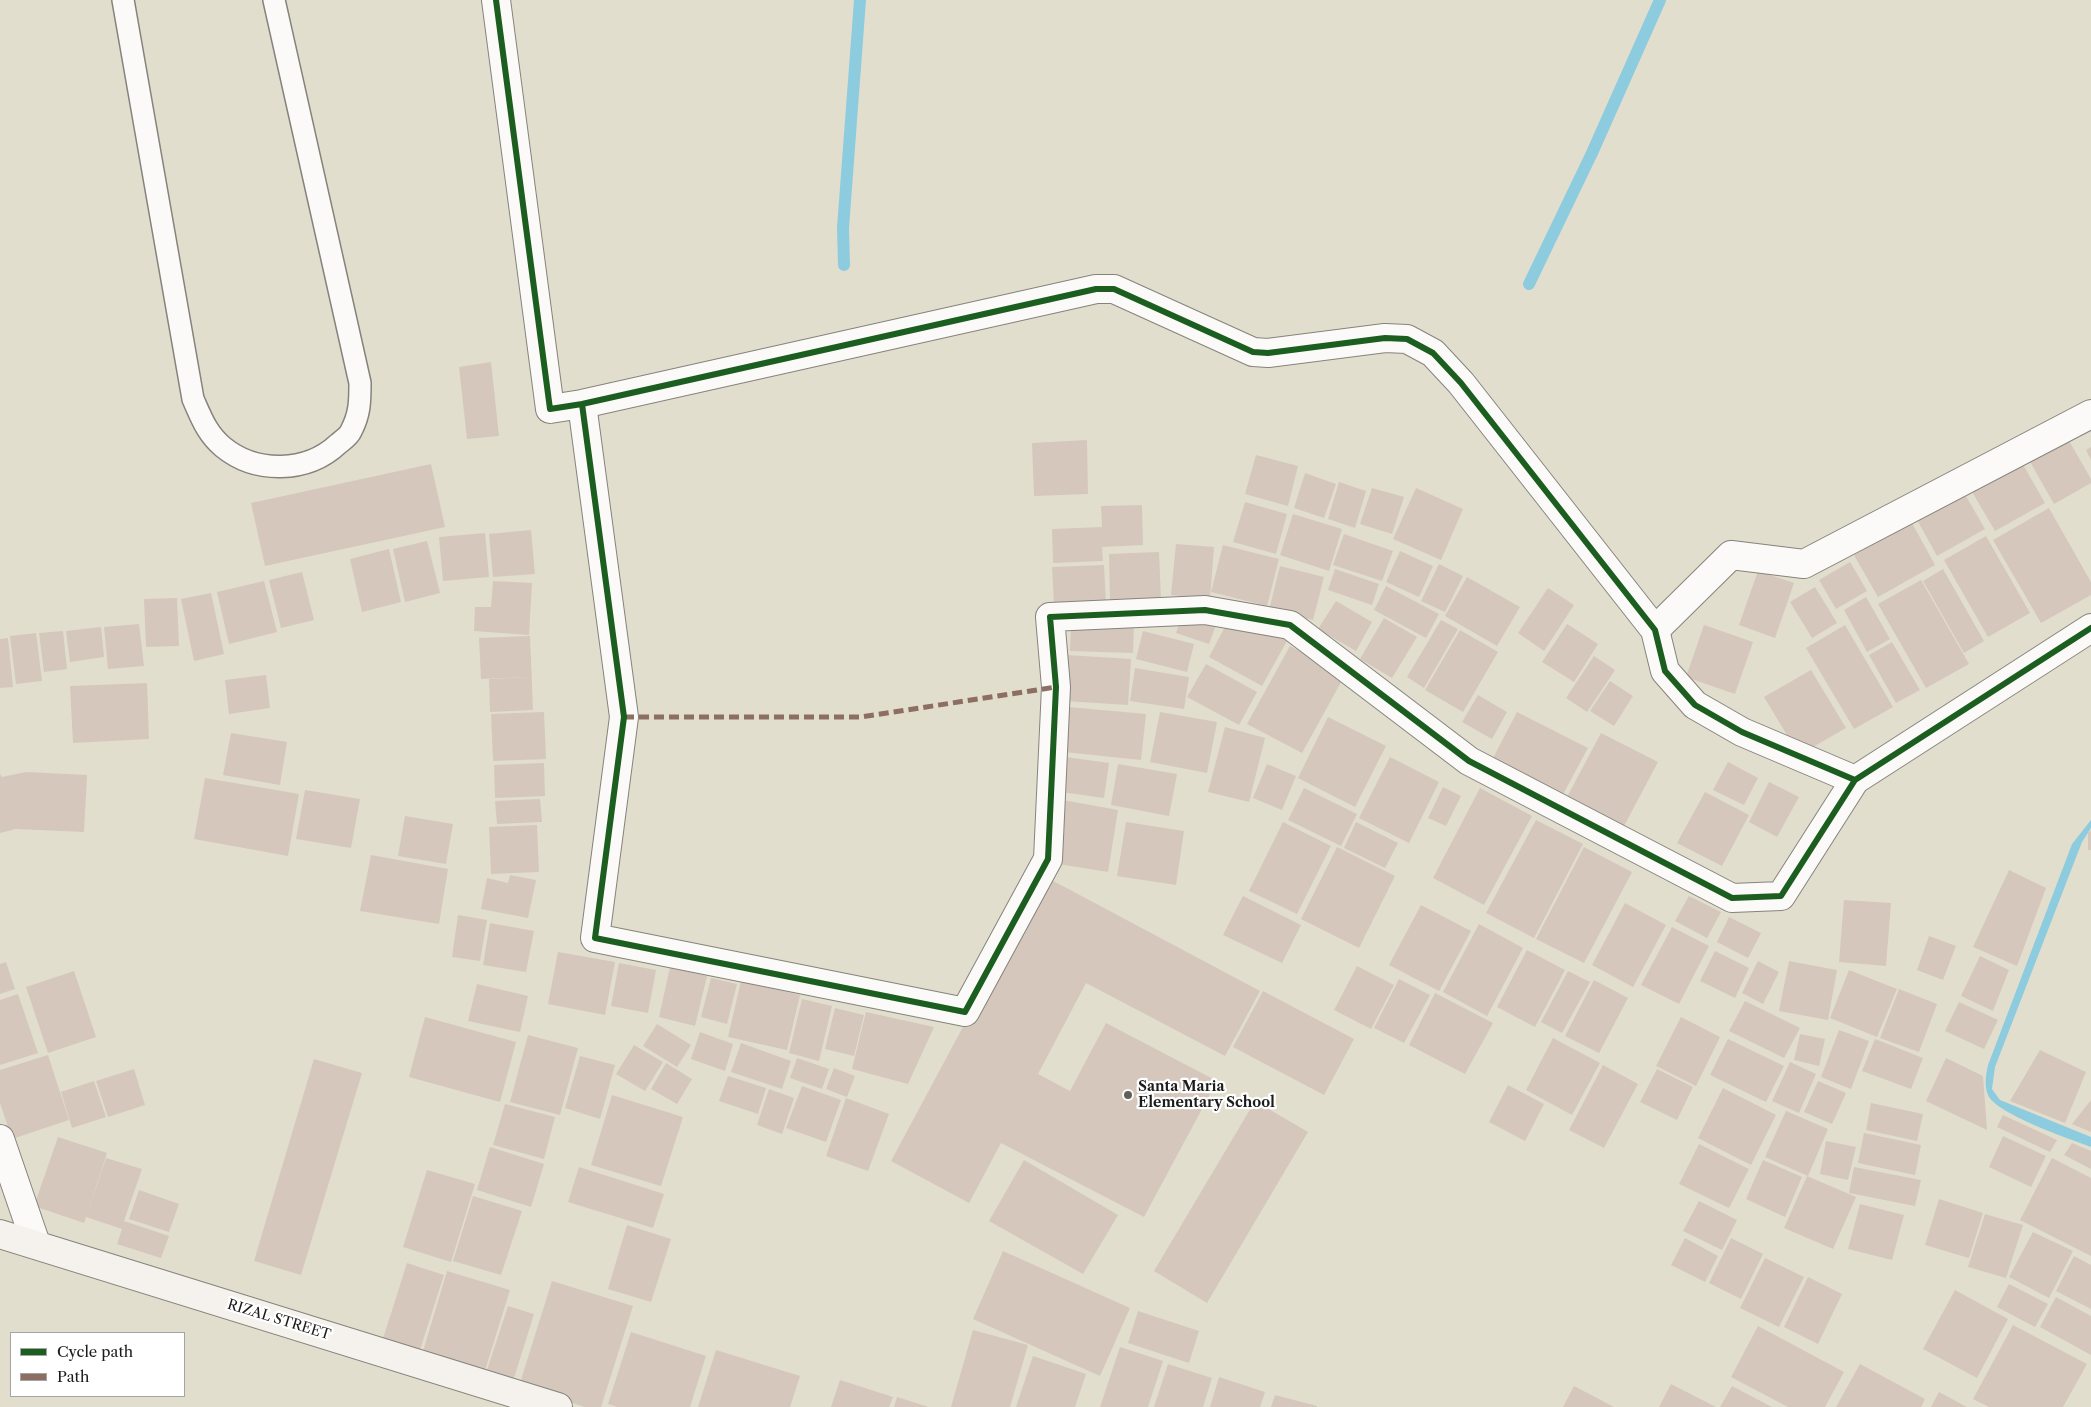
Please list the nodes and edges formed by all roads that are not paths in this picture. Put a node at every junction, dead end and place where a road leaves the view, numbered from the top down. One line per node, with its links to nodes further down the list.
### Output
1 (123, 0): 2 (lane)
2 (274, 0)
3 (496, 0): 4 (street)
4 (582, 404): 7 (street); 8 (street)
5 (2091, 414): 7 (street)
6 (2091, 628): 8 (street)
7 (1654, 630): 8 (street)
8 (1855, 780)
9 (0, 1139): 11 (street)
10 (0, 1234): 11 (street, RIZAL STREET)
11 (36, 1244): 12 (street, RIZAL STREET)
12 (558, 1407)

